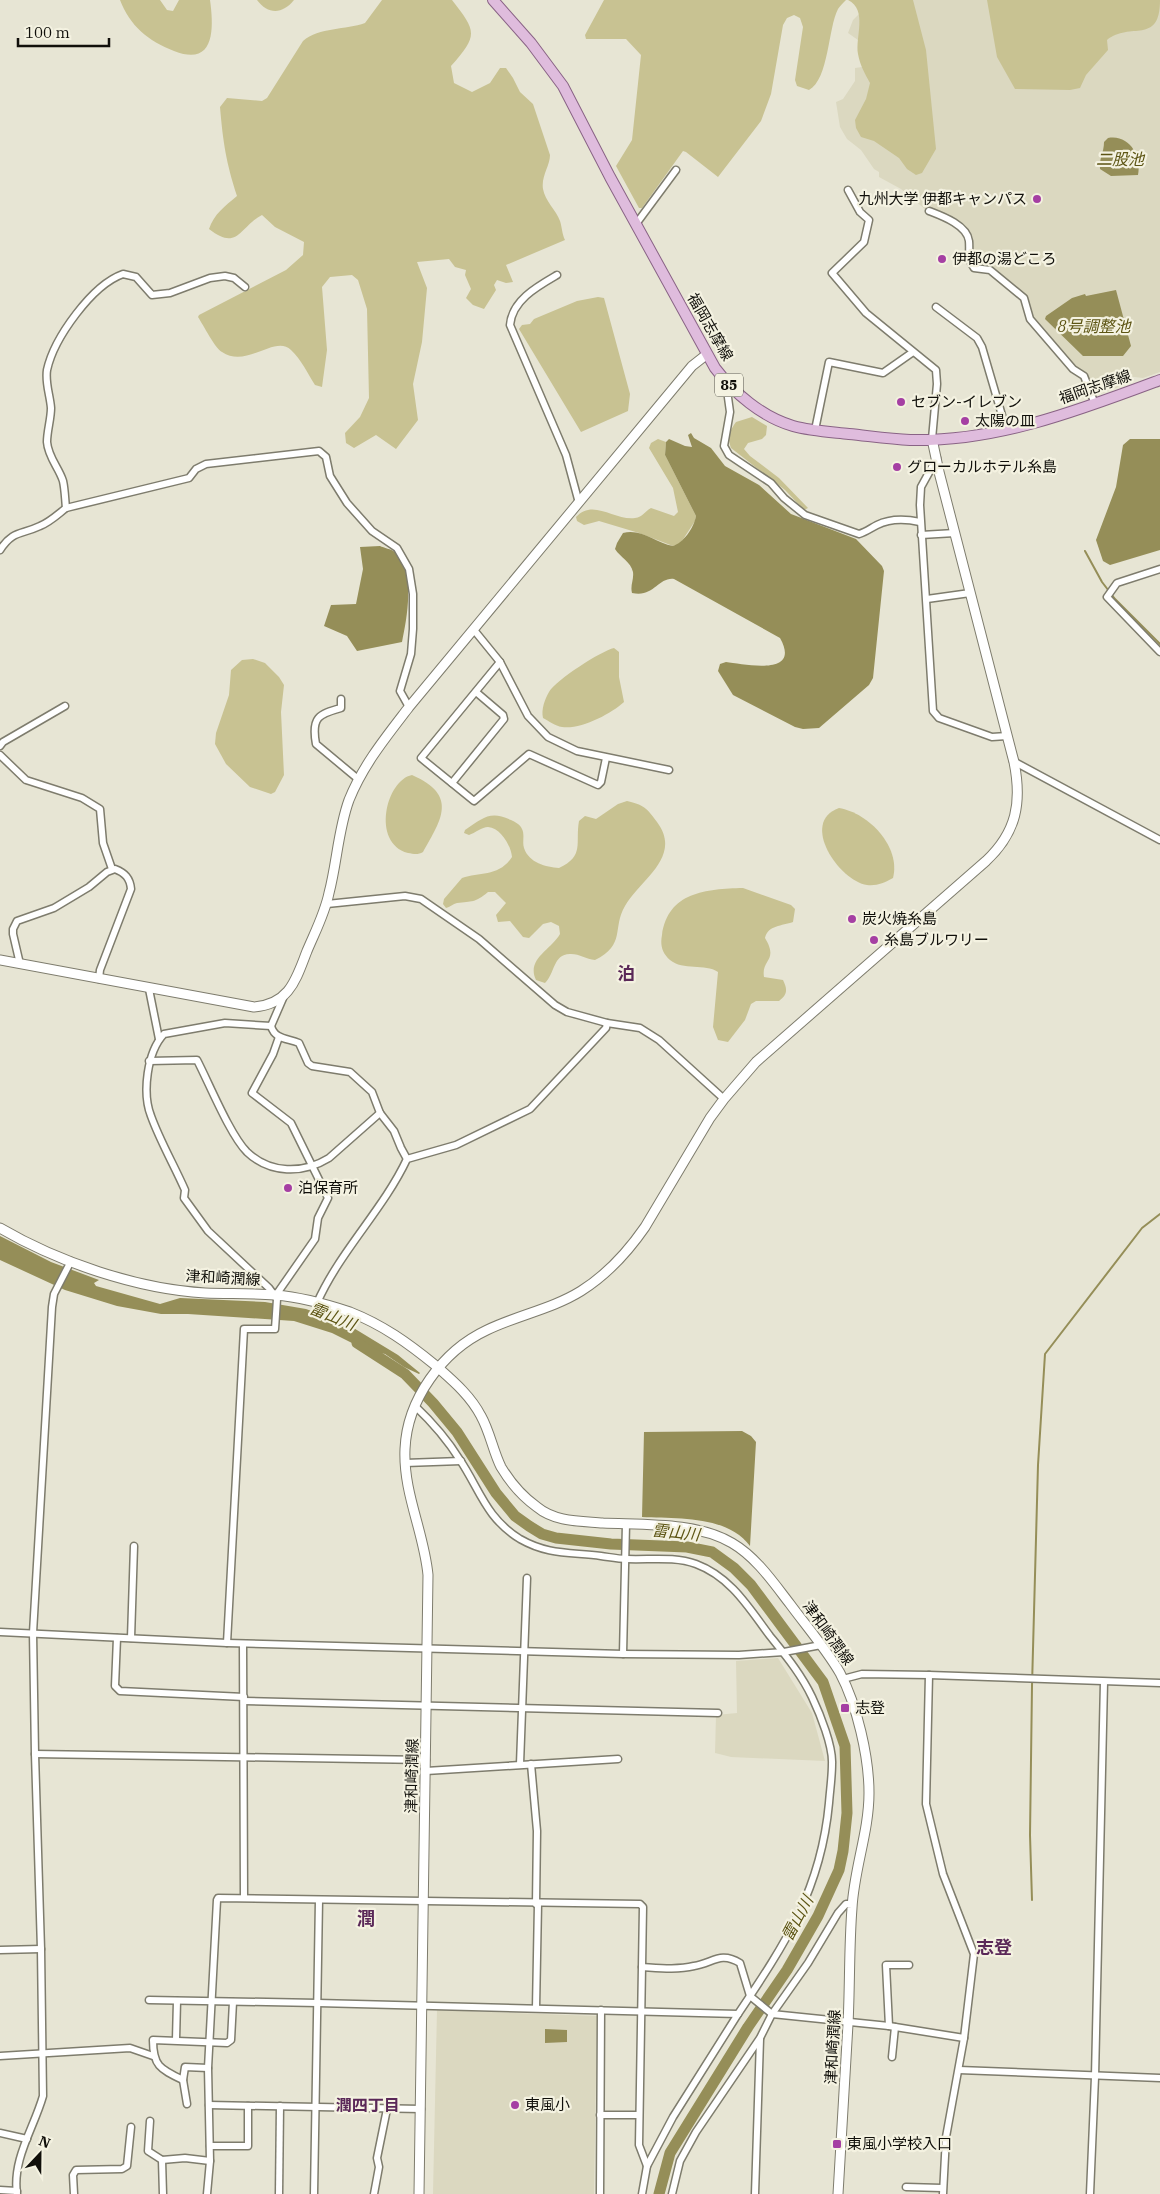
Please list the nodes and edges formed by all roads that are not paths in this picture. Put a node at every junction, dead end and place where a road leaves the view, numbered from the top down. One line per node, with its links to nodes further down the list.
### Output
1 (497, 1): 5 (main road, 福岡志摩線 / 85)
2 (676, 170): 5 (street)
3 (848, 190): 9 (street)
4 (929, 211): 13 (street)
5 (636, 224): 10 (main road, 福岡志摩線 / 85)
6 (558, 275): 18 (street)
7 (245, 287): 19 (street)
8 (936, 306): 14 (street)
9 (913, 352): 15 (street); 16 (street)
10 (706, 355): 12 (main road, 福岡志摩線 / 85); 18 (main road)
11 (1160, 380): 13 (main road, 福岡志摩線 / 85)
12 (726, 383): 15 (main road, 福岡志摩線 / 85); 20 (street)
13 (1095, 404): 14 (main road, 福岡志摩線 / 85)
14 (1006, 429): 16 (main road, 福岡志摩線 / 85)
15 (815, 430): 16 (main road, 福岡志摩線 / 85)
16 (932, 439): 17 (main road)
17 (937, 458): 20 (street); 21 (main road)
18 (579, 503): 27 (main road)
19 (66, 508): 23 (street); 33 (street)
20 (920, 522): 22 (street)
21 (955, 533): 22 (street); 25 (main road)
22 (922, 535): 26 (street)
23 (0, 550)
24 (1160, 569): 28 (street)
25 (970, 593): 26 (street); 34 (main road)
26 (927, 599): 34 (street)
27 (474, 630): 29 (street); 33 (main road)
28 (1160, 652)
29 (500, 662): 30 (street); 37 (street)
30 (476, 692): 41 (street); 41 (street)
31 (341, 699): 40 (street)
32 (65, 706): 35 (street)
33 (409, 707): 40 (main road)
34 (1007, 736): 38 (main road)
35 (0, 746)
36 (0, 755): 43 (street)
37 (606, 758): 39 (street); 41 (street)
38 (1014, 761): 42 (street); 55 (main road)
39 (669, 770)
40 (358, 779): 44 (main road)
41 (452, 783)
42 (1160, 840)
43 (112, 869): 46 (street); 47 (street)
44 (327, 904): 49 (main road); 50 (street)
45 (0, 960): 46 (main road)
46 (20, 964): 47 (main road)
47 (99, 979): 48 (main road)
48 (149, 989): 49 (main road); 53 (street)
49 (284, 996): 51 (street)
50 (607, 1022): 55 (street); 57 (street)
51 (271, 1026): 52 (street); 53 (street)
52 (279, 1037): 56 (street); 58 (street)
53 (159, 1039): 54 (street)
54 (149, 1061): 58 (street); 61 (street)
55 (724, 1099): 63 (main road)
56 (380, 1113): 57 (street); 58 (street)
57 (407, 1159): 62 (street)
58 (313, 1166): 61 (street)
59 (0, 1228): 60 (main road, 津和崎潤線)
60 (70, 1262): 61 (main road, 津和崎潤線); 72 (street)
61 (276, 1297): 62 (main road, 津和崎潤線); 75 (street)
62 (317, 1303): 63 (main road, 津和崎潤線)
63 (438, 1368): 64 (main road, 津和崎潤線); 67 (main road, 津和崎潤線)
64 (417, 1403): 65 (main road, 津和崎潤線); 66 (street)
65 (405, 1462): 66 (street); 78 (main road, 津和崎潤線)
66 (461, 1462): 69 (street)
67 (626, 1524): 69 (street); 77 (main road, 津和崎潤線)
68 (134, 1546): 74 (street)
69 (625, 1559): 80 (street); 81 (street)
70 (527, 1578): 79 (street)
71 (0, 1632): 72 (street)
72 (33, 1633): 73 (street); 90 (street)
73 (117, 1638): 74 (street); 86 (street)
74 (131, 1638): 75 (street)
75 (227, 1643): 76 (street)
76 (243, 1644): 78 (street); 86 (street)
77 (821, 1645): 80 (street); 83 (main road, 津和崎潤線)
78 (427, 1648): 79 (street); 87 (main road, 津和崎潤線)
79 (525, 1651): 81 (street); 88 (street)
80 (784, 1652): 81 (street); 106 (street)
81 (622, 1654)
82 (929, 1675): 83 (street); 84 (street); 121 (street)
83 (843, 1678): 101 (main road, 津和崎潤線)
84 (1104, 1682): 85 (street); 130 (street)
85 (1160, 1683)
86 (244, 1699): 87 (street); 91 (street)
87 (427, 1705): 88 (street); 93 (main road, 津和崎潤線)
88 (523, 1708): 89 (street); 94 (street)
89 (718, 1713)
90 (35, 1754): 91 (street); 102 (street)
91 (244, 1757): 93 (street); 97 (street)
92 (618, 1759): 95 (street)
93 (426, 1760): 96 (main road, 津和崎潤線)
94 (520, 1764): 95 (street); 96 (street)
95 (531, 1764): 100 (street)
96 (426, 1771): 99 (main road, 津和崎潤線)
97 (244, 1897): 98 (street); 109 (street)
98 (319, 1900): 99 (street); 111 (street)
99 (424, 1901): 100 (street); 112 (main road, 津和崎潤線)
100 (537, 1904): 105 (street); 113 (street)
101 (852, 1904): 116 (street); 118 (main road, 津和崎潤線)
102 (41, 1949): 103 (street); 124 (street)
103 (0, 1950)
104 (909, 1965): 119 (street)
105 (642, 1967): 106 (street); 115 (street)
106 (751, 1996): 116 (street); 117 (street)
107 (149, 2000): 108 (street)
108 (177, 2000): 109 (street); 122 (street)
109 (211, 2001): 110 (street); 123 (street)
110 (232, 2002): 111 (street); 123 (street)
111 (318, 2003): 112 (street); 137 (street)
112 (423, 2007): 113 (street); 139 (main road, 津和崎潤線)
113 (536, 2008): 114 (street)
114 (601, 2010): 115 (street); 140 (street)
115 (641, 2011): 117 (street); 141 (street)
116 (771, 2013): 118 (street); 120 (street)
117 (738, 2014): 149 (street)
118 (848, 2022): 119 (street); 165 (main road, 津和崎潤線)
119 (892, 2026): 121 (street); 127 (street)
120 (760, 2038): 163 (street); 164 (street)
121 (964, 2038): 129 (street)
122 (176, 2040): 123 (street); 126 (street)
123 (210, 2041): 128 (street)
124 (42, 2054): 125 (street); 126 (street); 145 (street)
125 (0, 2056)
126 (153, 2056): 132 (street)
127 (892, 2058)
128 (208, 2068): 132 (street); 134 (street)
129 (959, 2070): 130 (street); 152 (street)
130 (1095, 2076): 131 (street); 166 (street)
131 (1160, 2078)
132 (183, 2080): 133 (street)
133 (186, 2104)
134 (209, 2105): 135 (street); 146 (street)
135 (248, 2106): 136 (street); 146 (street)
136 (280, 2106): 137 (street); 157 (street)
137 (317, 2107): 138 (street); 158 (street)
138 (387, 2109): 139 (street); 159 (street)
139 (421, 2109): 160 (main road, 津和崎潤線)
140 (600, 2114): 141 (street); 161 (street)
141 (639, 2115): 149 (street)
142 (150, 2121): 147 (street)
143 (131, 2126): 154 (street)
144 (0, 2133): 145 (street)
145 (27, 2139): 153 (street)
146 (210, 2146): 148 (street)
147 (162, 2160): 148 (street); 155 (street)
148 (210, 2161): 156 (street)
149 (647, 2166): 162 (street)
150 (906, 2187): 152 (street)
151 (0, 2190): 153 (street)
152 (942, 2191)
153 (17, 2192)
154 (74, 2194)
155 (163, 2194)
156 (208, 2194)
157 (280, 2194)
158 (314, 2194)
159 (374, 2194)
160 (419, 2194)
161 (600, 2194)
162 (642, 2194)
163 (672, 2194)
164 (755, 2194)
165 (838, 2194)
166 (1090, 2194)

